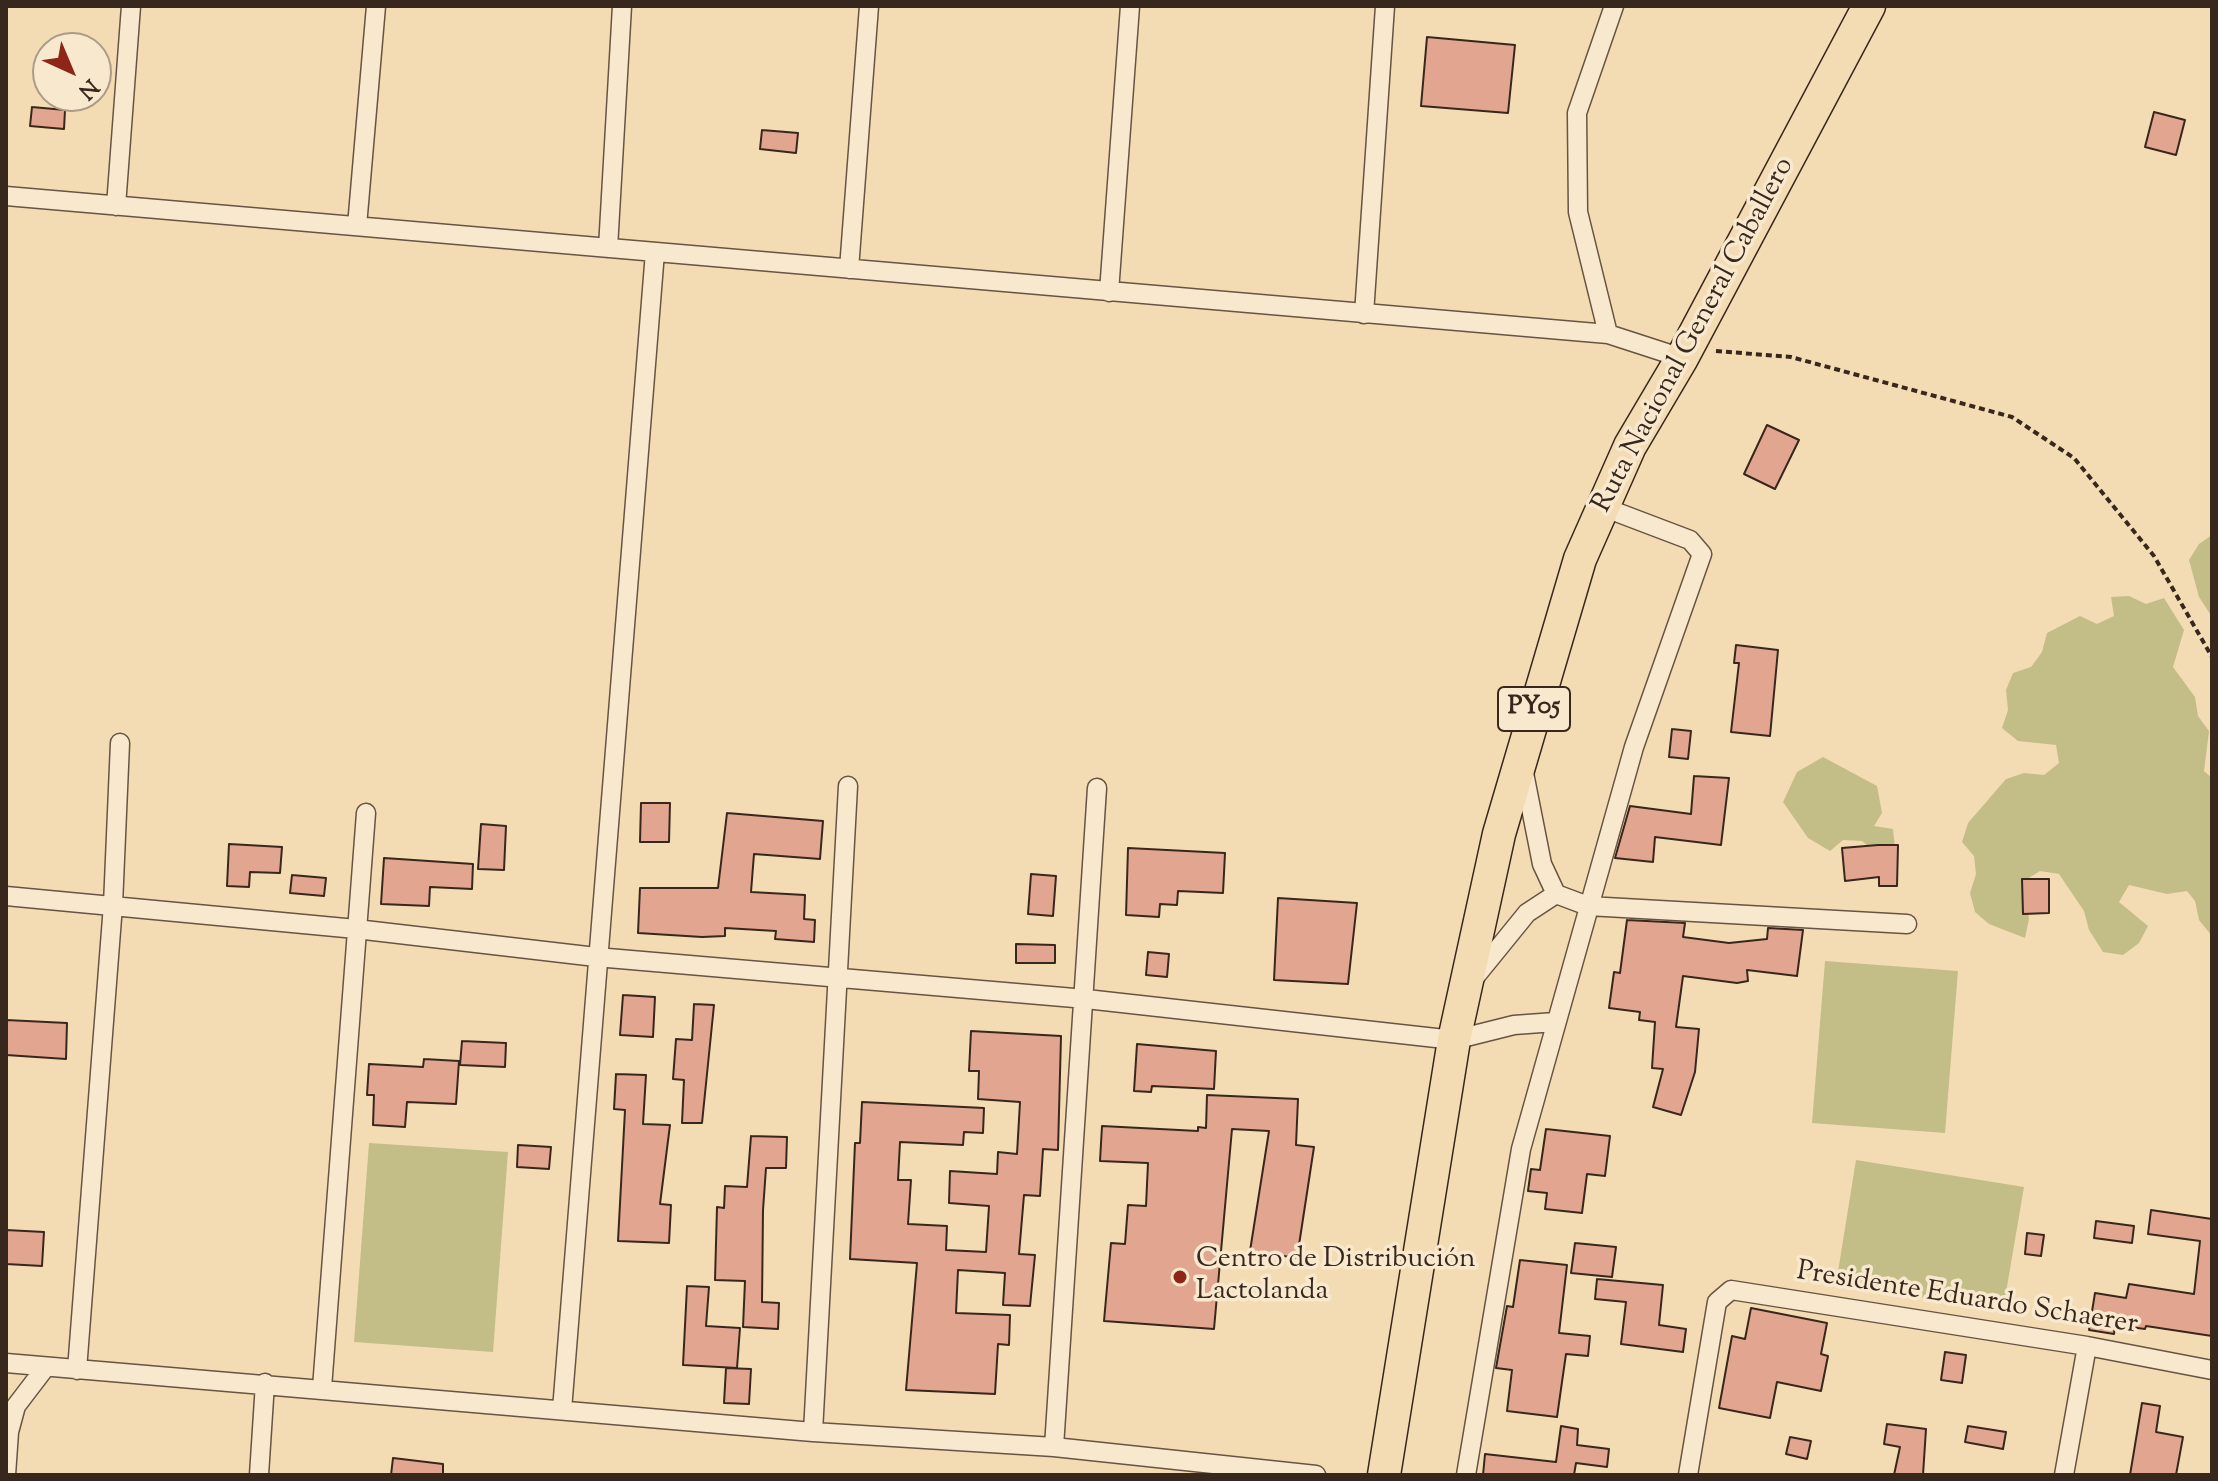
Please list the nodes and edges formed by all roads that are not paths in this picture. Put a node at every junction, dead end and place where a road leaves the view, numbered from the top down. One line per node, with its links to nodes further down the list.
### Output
1 (131, 6): 10 (street)
2 (376, 6): 11 (street)
3 (622, 6): 12 (street)
4 (869, 6): 14 (street)
5 (1130, 6): 15 (street)
6 (1385, 6): 16 (street)
7 (1614, 6): 17 (street)
8 (1869, 6): 18 (highway, Ruta Nacional General Caballero / PY05)
9 (6, 196): 10 (street)
10 (116, 206): 11 (street)
11 (357, 226): 12 (street)
12 (608, 248): 13 (street)
13 (655, 252): 14 (street); 31 (street)
14 (849, 269): 15 (street)
15 (1109, 292): 16 (street)
16 (1364, 314): 17 (street)
17 (1608, 334): 18 (street)
18 (1684, 354): 19 (highway, Ruta Nacional General Caballero / PY05)
19 (1603, 507): 21 (highway, Ruta Nacional General Caballero / PY05); 28 (street)
20 (120, 743): 27 (street)
21 (1521, 751): 25 (street); 33 (highway, Ruta Nacional General Caballero / PY05)
22 (848, 786): 32 (street)
23 (1097, 788): 34 (street)
24 (366, 813): 30 (street)
25 (1556, 894): 28 (street); 33 (street)
26 (6, 896): 27 (street)
27 (113, 905): 30 (street); 40 (street)
28 (1588, 906): 29 (street); 35 (street)
29 (1907, 924)
30 (356, 929): 31 (street); 43 (street)
31 (596, 957): 32 (street); 44 (street)
32 (835, 977): 34 (street); 45 (street)
33 (1464, 992): 36 (highway, Ruta Nacional General Caballero / PY05)
34 (1086, 999): 36 (street); 46 (street)
35 (1555, 1022): 36 (street); 51 (street)
36 (1454, 1040): 50 (highway, Ruta Nacional General Caballero / PY05)
37 (2087, 1346): 41 (street, Presidente Eduardo Schaerer); 52 (street, Presidente Eduardo Schaerer); 53 (street)
38 (6, 1363): 39 (street)
39 (45, 1368): 40 (street); 47 (street)
40 (77, 1370): 42 (street)
41 (2212, 1370)
42 (265, 1383): 43 (street); 48 (street)
43 (322, 1388): 44 (street)
44 (562, 1410): 45 (street)
45 (813, 1432): 46 (street)
46 (1054, 1447): 49 (street)
47 (6, 1475)
48 (259, 1475)
49 (1316, 1475)
50 (1384, 1475)
51 (1466, 1475)
52 (1688, 1475)
53 (2064, 1475)

